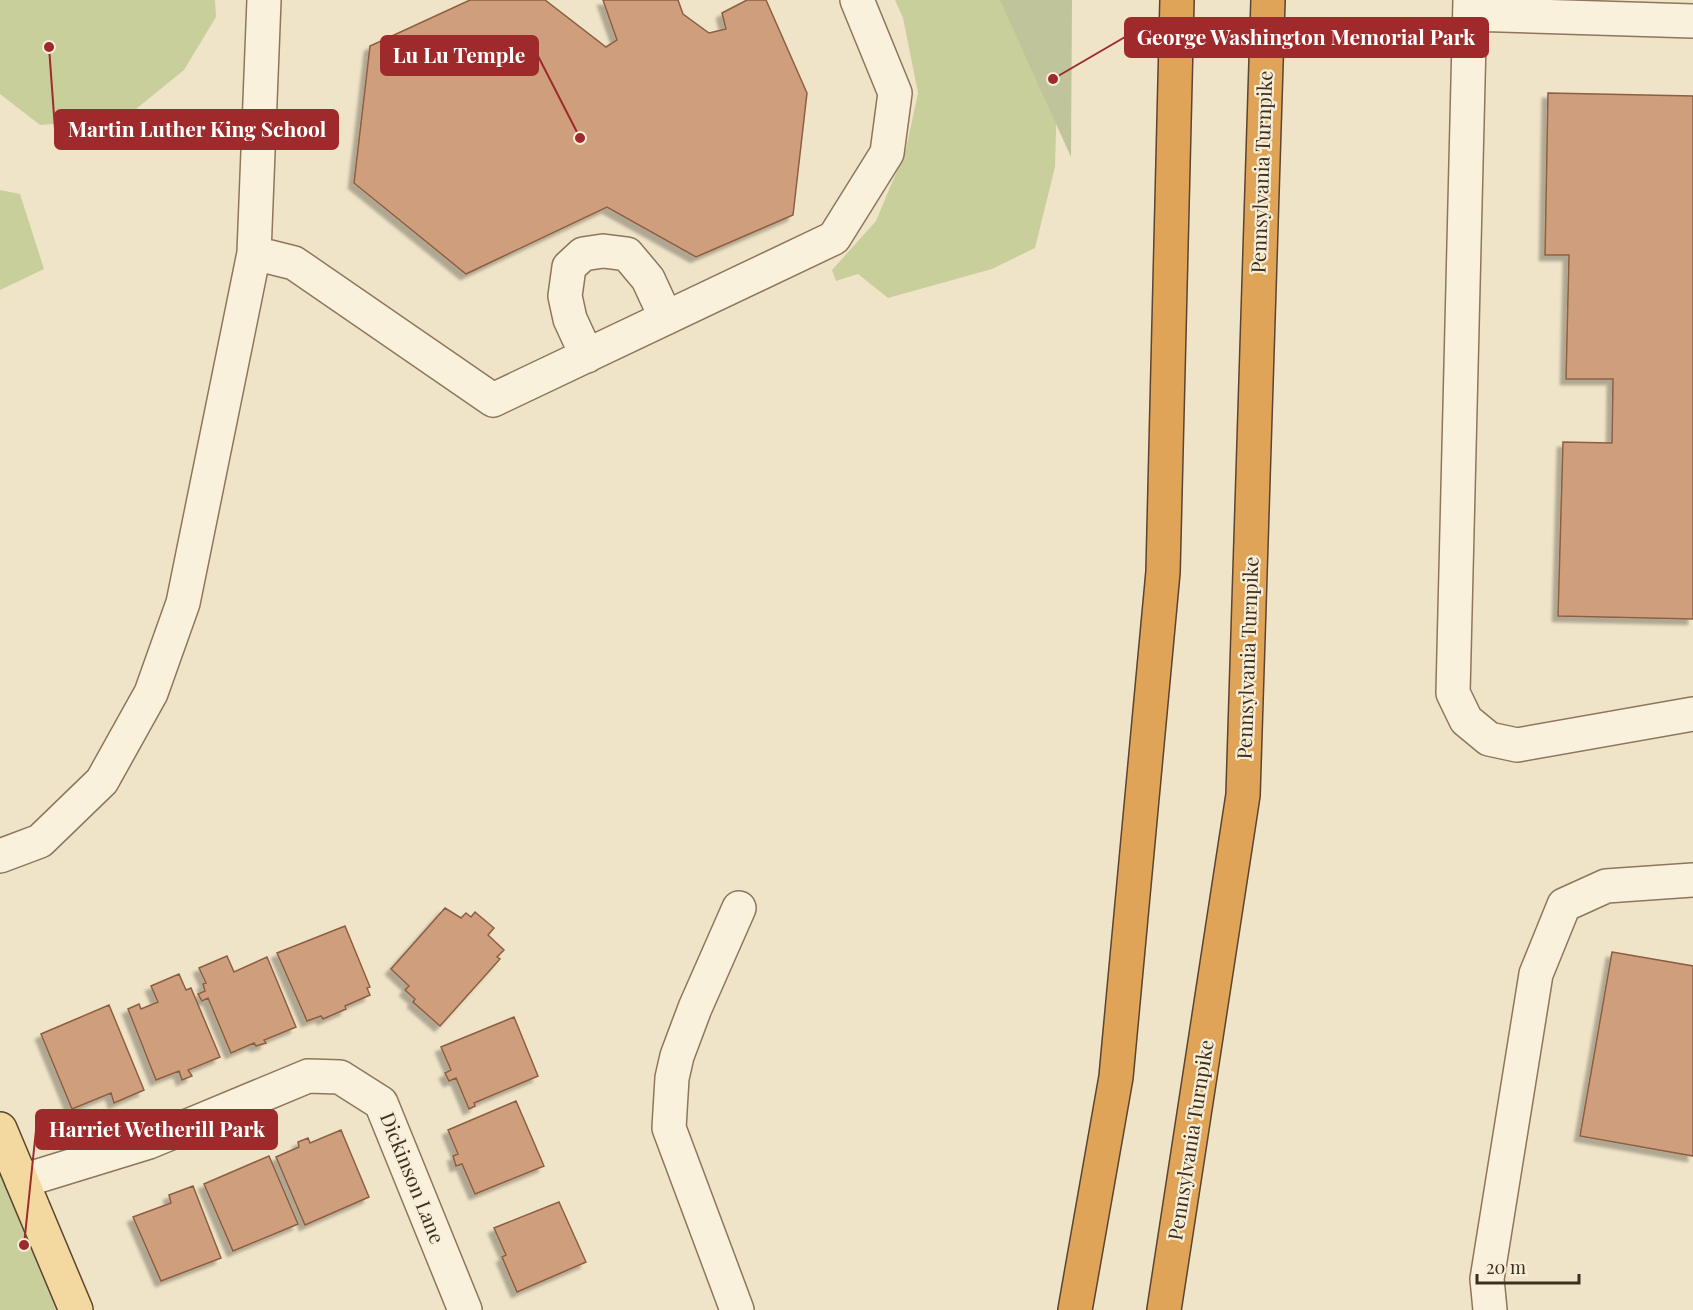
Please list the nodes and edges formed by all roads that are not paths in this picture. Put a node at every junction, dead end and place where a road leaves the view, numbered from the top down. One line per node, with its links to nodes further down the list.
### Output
1 (264, 0): 7 (street)
2 (857, 0): 8 (street)
3 (1177, 0): 19 (highway)
4 (1268, 0): 20 (highway, Pennsylvania Turnpike)
5 (1470, 7): 6 (street); 10 (street)
6 (1693, 21)
7 (254, 253): 9 (street); 11 (street)
8 (666, 318): 9 (street); 9 (street)
9 (587, 356)
10 (1693, 714)
11 (0, 856)
12 (1693, 880): 21 (street)
13 (739, 909): 18 (street)
14 (0, 1129): 15 (main road)
15 (22, 1181): 16 (main road); 17 (street, Dickinson Lane)
16 (76, 1310)
17 (465, 1310)
18 (738, 1310)
19 (1075, 1310)
20 (1164, 1310)
21 (1491, 1310)

